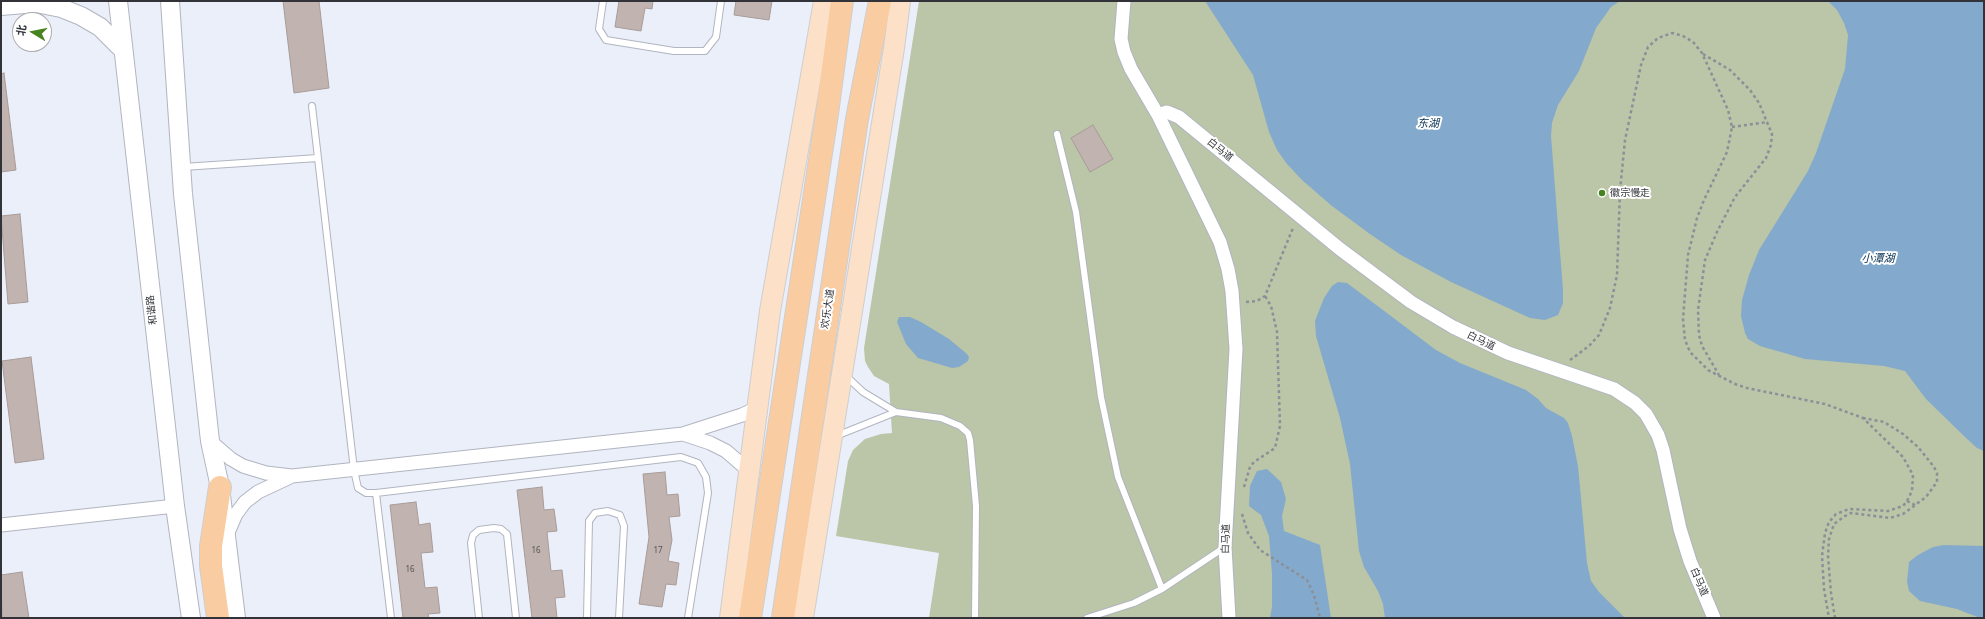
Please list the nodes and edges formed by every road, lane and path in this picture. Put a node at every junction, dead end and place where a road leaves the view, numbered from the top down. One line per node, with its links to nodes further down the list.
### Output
1 (64, 1): 11 (main road)
2 (118, 1): 13 (main road, 和谐路)
3 (170, 1): 21 (main road)
4 (603, 1): 5 (lane)
5 (721, 1)
6 (824, 1): 28 (main road)
7 (842, 1): 60 (highway)
8 (880, 1): 61 (highway, 欢乐大道)
9 (900, 1): 26 (main road)
10 (1124, 1): 16 (street, 白马道)
11 (36, 3): 12 (main road); 13 (main road)
12 (1, 6)
13 (123, 50): 41 (main road, 和谐路)
14 (1702, 53): 17 (path); 18 (path); 25 (path)
15 (312, 106): 20 (lane)
16 (1158, 116): 22 (street, 白马道); 24 (street, 白马道)
17 (1768, 122): 18 (path); 27 (path)
18 (1732, 127): 27 (path)
19 (1057, 134): 49 (lane)
20 (318, 158): 21 (lane); 34 (lane)
21 (181, 167): 33 (main road)
22 (1298, 215): 23 (path); 25 (street, 白马道)
23 (1265, 296): 24 (path); 39 (path)
24 (1233, 302): 48 (street, 白马道)
25 (1559, 371): 67 (street, 白马道)
26 (843, 372): 29 (lane); 32 (main road)
27 (1719, 376): 30 (path)
28 (757, 408): 31 (street); 35 (main road)
29 (896, 412): 32 (lane); 63 (lane)
30 (1863, 418): 40 (path); 42 (path)
31 (683, 434): 34 (street); 35 (street)
32 (833, 437): 62 (main road)
33 (210, 441): 36 (street); 37 (main road)
34 (354, 470): 36 (street); 38 (lane)
35 (748, 470): 59 (main road)
36 (292, 476): 46 (street)
37 (220, 487): 46 (main road); 51 (highway)
38 (376, 493): 53 (lane); 58 (lane)
39 (1243, 494)
40 (1907, 501): 42 (path); 45 (path)
41 (175, 506): 44 (street); 50 (main road, 和谐路)
42 (1916, 506): 47 (path)
43 (1242, 508): 66 (path)
44 (1, 525)
45 (1824, 538): 47 (path); 68 (path)
46 (226, 539): 52 (main road)
47 (1829, 539): 69 (path)
48 (1225, 547): 49 (lane); 65 (street, 白马道)
49 (1162, 589): 64 (lane)
50 (191, 618)
51 (218, 618)
52 (236, 618)
53 (391, 618)
54 (479, 618): 55 (lane)
55 (516, 618)
56 (587, 618): 57 (lane)
57 (619, 618)
58 (688, 618)
59 (730, 618)
60 (750, 618)
61 (783, 618)
62 (803, 618)
63 (975, 618)
64 (1087, 618)
65 (1229, 618)
66 (1320, 618)
67 (1714, 618)
68 (1829, 618)
69 (1835, 618)

